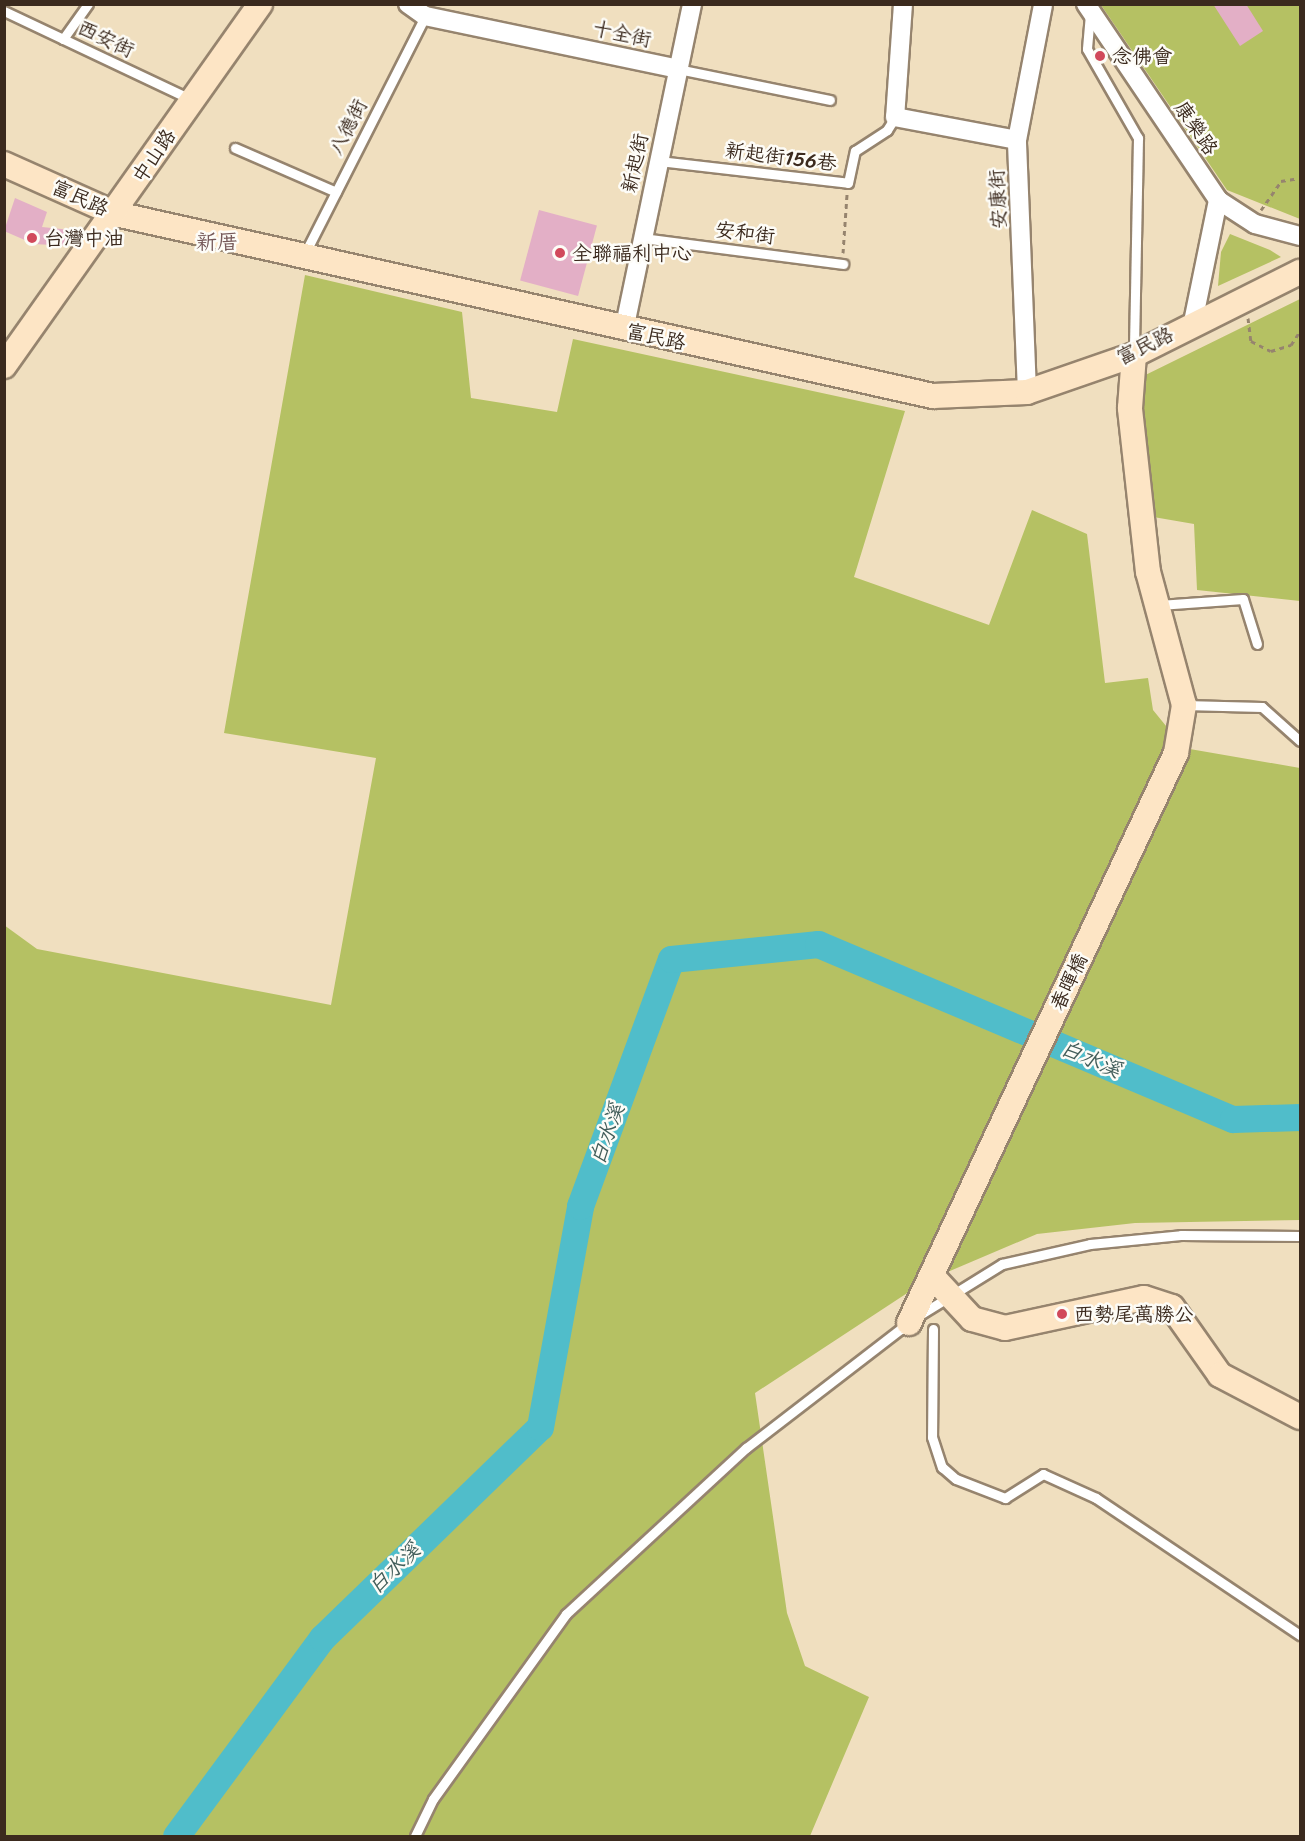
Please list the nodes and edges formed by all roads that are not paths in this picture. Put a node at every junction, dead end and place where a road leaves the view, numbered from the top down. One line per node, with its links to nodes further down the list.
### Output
1 (88, 4): 10 (lane)
2 (261, 4): 12 (street, 中山路)
3 (408, 4): 9 (street, 十全街)
4 (692, 4): 11 (street, 新起街)
5 (903, 4): 14 (street)
6 (1042, 5): 15 (street, 安康街)
7 (1088, 8): 20 (street, 康樂路); 29 (lane)
8 (4, 11): 10 (lane, 西安街)
9 (425, 16): 11 (street, 十全街); 19 (lane, 八德街)
10 (63, 39): 12 (lane, 西安街)
11 (678, 69): 13 (lane, 十全街); 17 (street, 新起街)
12 (192, 100): 21 (street, 中山路)
13 (830, 100)
14 (895, 117): 15 (street); 17 (lane, 新起街156巷)
15 (1017, 140): 31 (street, 安康街)
16 (235, 147): 19 (lane)
17 (659, 161): 23 (street, 新起街)
18 (4, 164): 21 (street, 富民路)
19 (336, 192): 24 (lane, 八德街)
20 (1218, 200): 22 (street, 康樂路); 27 (street)
21 (116, 214): 24 (street, 富民路); 30 (street, 中山路)
22 (1300, 236)
23 (643, 238): 25 (lane, 安和街); 28 (street, 新起街)
24 (304, 255): 28 (street, 富民路)
25 (843, 264)
26 (1300, 273): 27 (street, 富民路)
27 (1193, 322): 29 (street, 富民路)
28 (624, 330): 31 (street, 富民路)
29 (1134, 355): 31 (street, 富民路); 32 (street)
30 (4, 366)
31 (1027, 392)
32 (1157, 605): 33 (lane); 34 (street)
33 (1257, 644)
34 (1184, 705): 35 (lane); 37 (street, 春暉橋)
35 (1300, 741)
36 (1300, 1236): 38 (lane)
37 (933, 1277): 38 (street); 39 (street, 春暉橋)
38 (951, 1294): 39 (lane); 41 (street)
39 (909, 1323): 43 (lane)
40 (933, 1329): 42 (lane)
41 (1300, 1417)
42 (1300, 1635)
43 (415, 1836)

